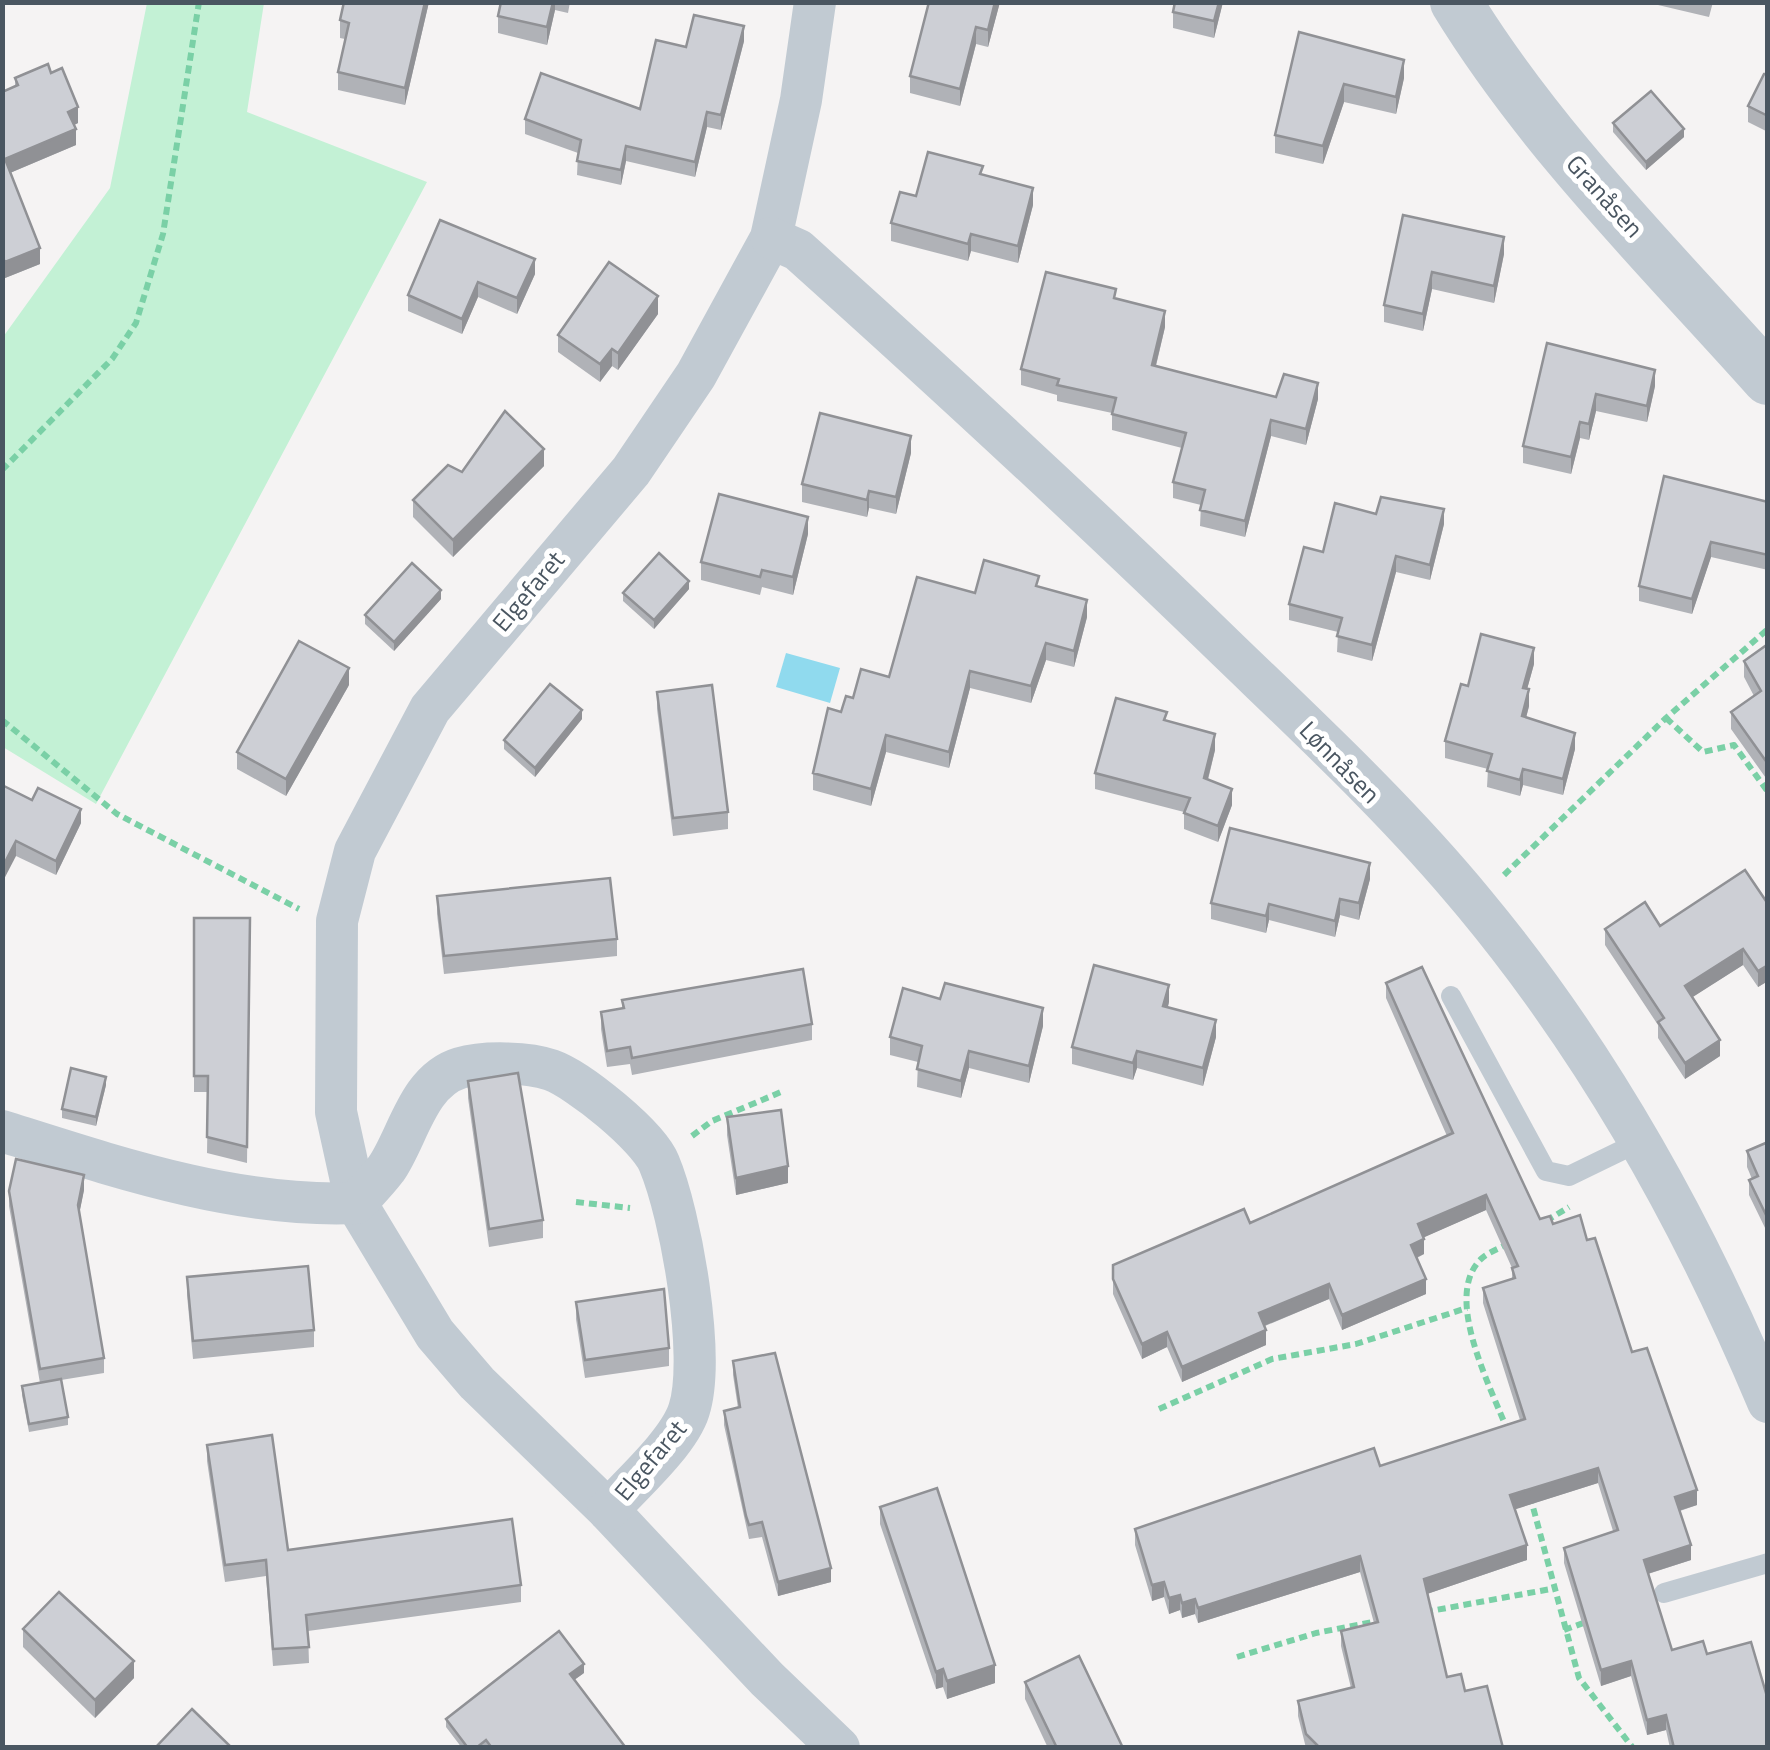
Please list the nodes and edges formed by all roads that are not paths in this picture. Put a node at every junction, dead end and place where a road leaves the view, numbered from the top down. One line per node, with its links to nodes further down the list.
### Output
1 (815, 2): 3 (street, Elgefaret)
2 (1456, 2): 4 (street, Granåsen)
3 (770, 238): 7 (street, Lønnåsen); 8 (street, Elgefaret)
4 (1768, 379)
5 (1451, 996): 7 (lane)
6 (2, 1132): 8 (street)
7 (1639, 1142): 9 (street, Lønnåsen)
8 (356, 1203): 10 (street, Elgefaret); 10 (street, Elgefaret)
9 (1768, 1402)
10 (608, 1510): 13 (street, Elgefaret)
11 (1768, 1564): 12 (lane)
12 (1664, 1593)
13 (839, 1748)

